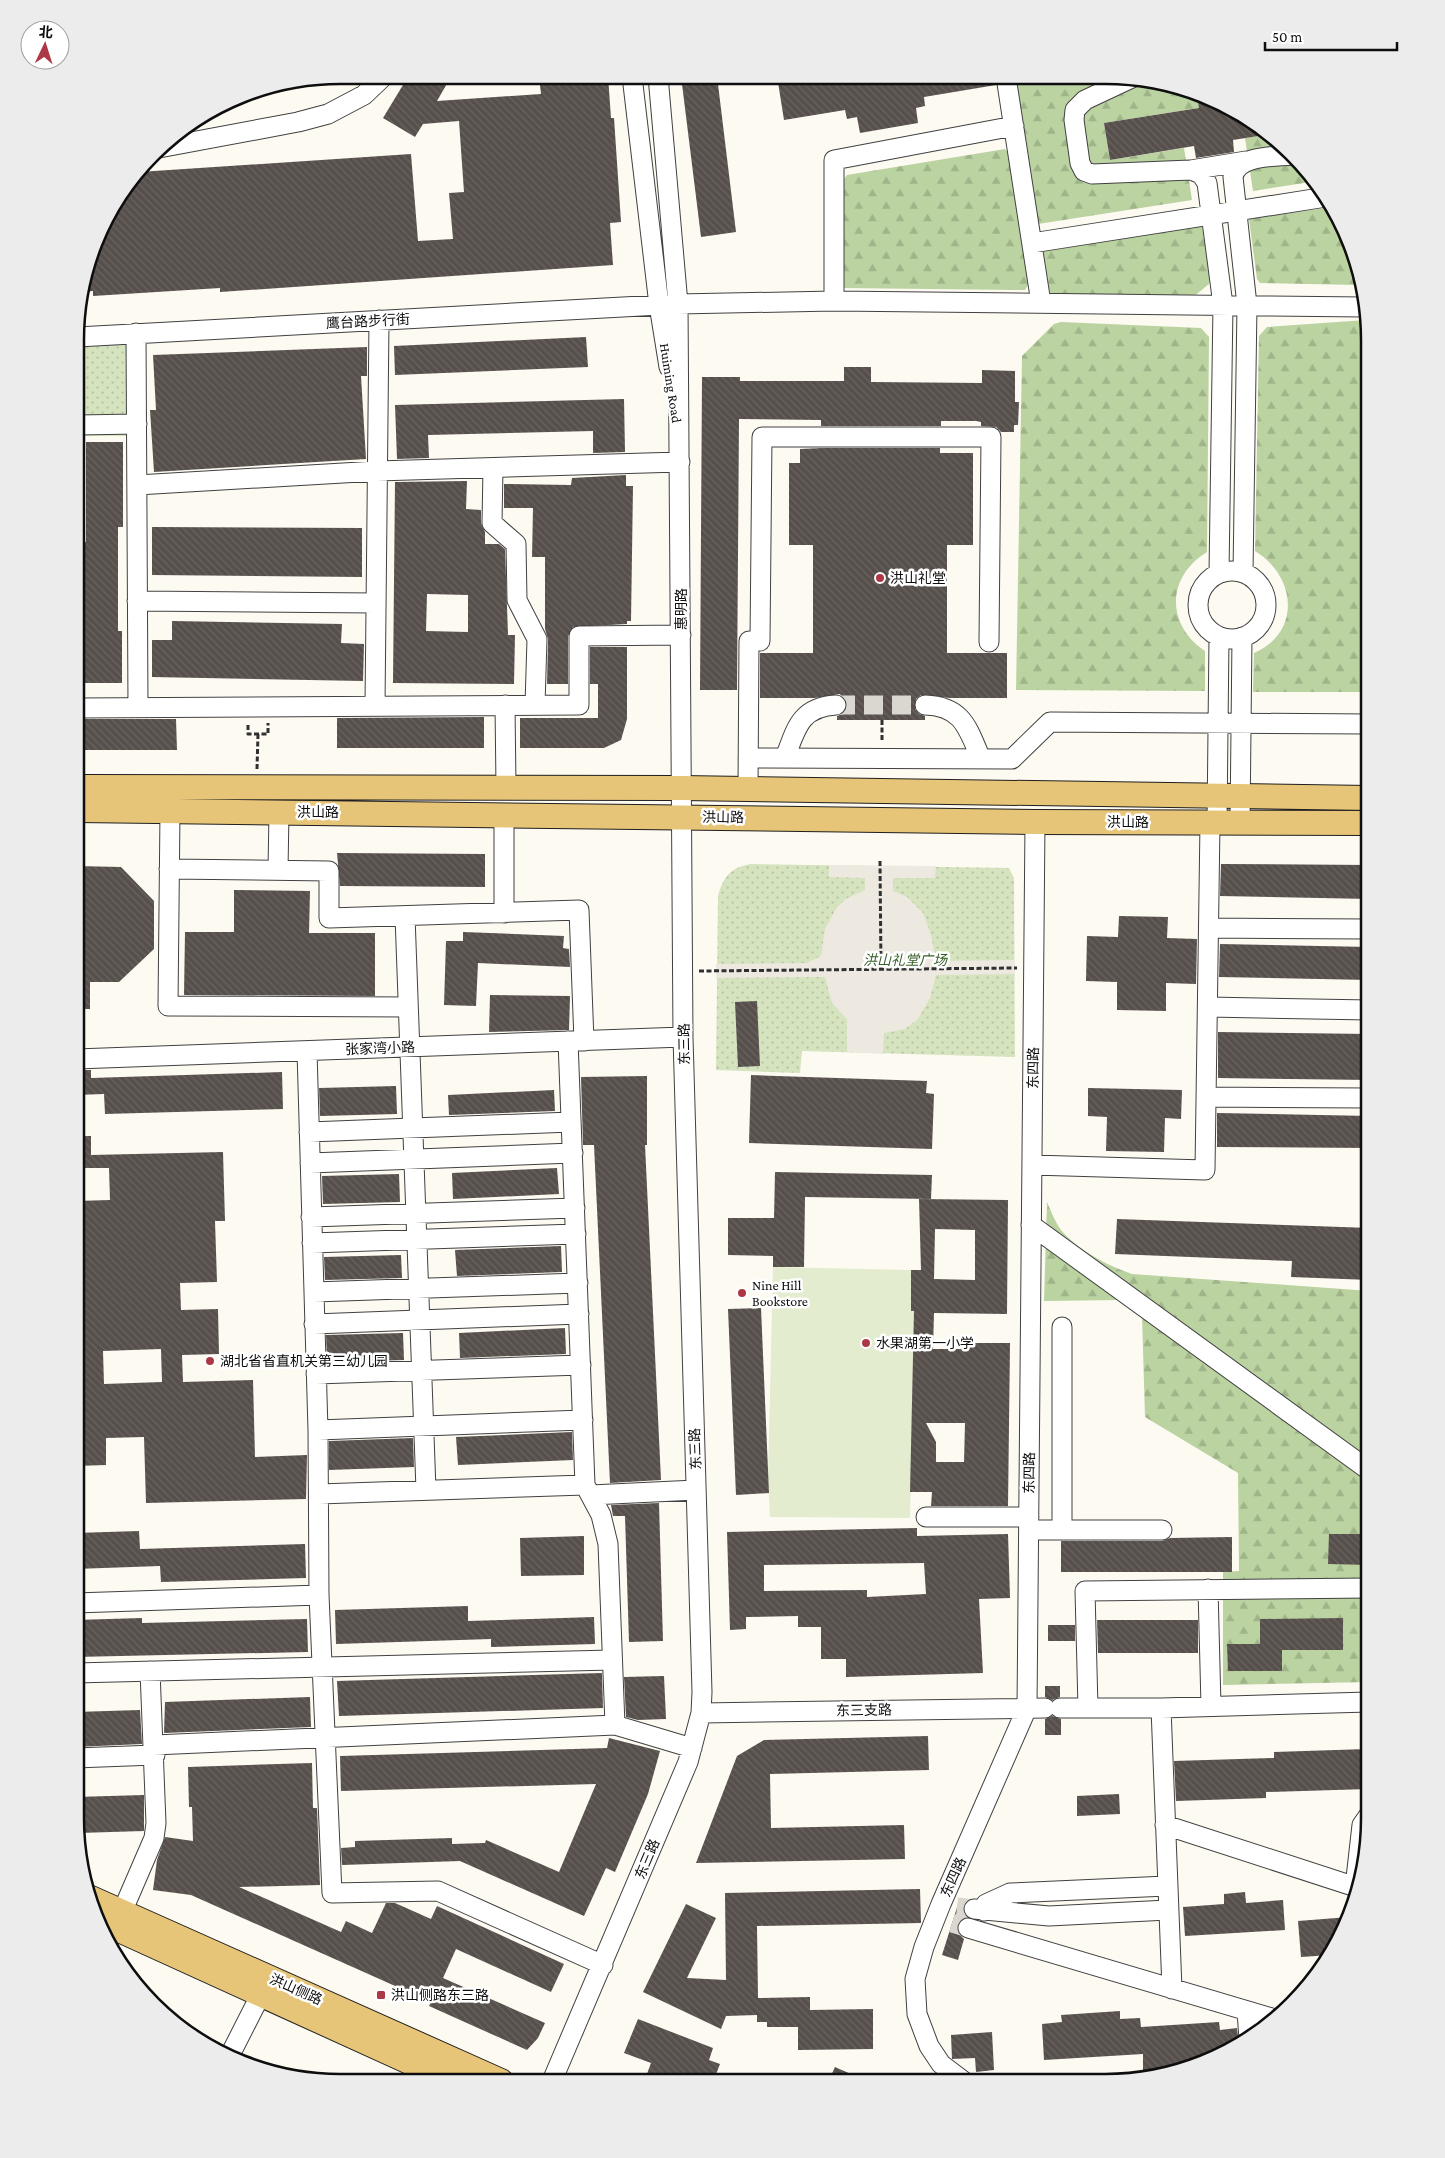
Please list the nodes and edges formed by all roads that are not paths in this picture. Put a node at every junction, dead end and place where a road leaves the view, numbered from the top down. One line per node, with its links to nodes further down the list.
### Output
1 (376, 84): 7 (street)
2 (633, 84): 17 (street, Huiming Road)
3 (659, 84): 18 (street, Huiming Road)
4 (1007, 84): 6 (street)
5 (1119, 84): 10 (street)
6 (1014, 126): 14 (street); 15 (street)
7 (173, 145)
8 (1283, 156): 9 (street)
9 (1246, 161): 10 (street); 12 (street)
10 (1191, 170): 13 (street)
11 (1318, 197): 12 (street)
12 (1238, 210): 13 (street); 20 (street)
13 (1212, 214): 14 (street); 19 (street)
14 (1032, 242): 16 (street)
15 (834, 301): 16 (street, 鹰台路步行街); 18 (street, 鹰台路步行街)
16 (1041, 303): 19 (street, 鹰台路步行街)
17 (659, 304): 18 (street, 鹰台路步行街); 22 (street, 鹰台路步行街); 27 (street, Huiming Road)
18 (678, 304): 27 (street, Huiming Road)
19 (1223, 305): 20 (street, 鹰台路步行街); 32 (street)
20 (1247, 305): 21 (street, 鹰台路步行街); 33 (street)
21 (1359, 307)
22 (379, 320): 23 (street, 鹰台路步行街); 30 (street)
23 (136, 333): 24 (street, 鹰台路步行街); 25 (street)
24 (84, 337)
25 (137, 424): 26 (street); 31 (street)
26 (84, 425)
27 (678, 430): 28 (street, 惠明路)
28 (680, 462): 29 (street); 36 (street, 惠明路)
29 (493, 468): 30 (street); 41 (street)
30 (377, 471): 31 (street); 35 (street)
31 (137, 485): 34 (street)
32 (1219, 573): 33 (street); 37 (street)
33 (1243, 573): 38 (street)
34 (137, 601): 35 (street); 45 (street)
35 (375, 603): 43 (street)
36 (681, 635): 41 (street); 55 (street, 惠明路)
37 (1219, 637): 38 (street); 47 (street)
38 (1242, 637): 48 (street)
39 (989, 642): 50 (street)
40 (505, 705): 41 (street); 43 (street); 54 (street)
41 (535, 705)
42 (836, 705): 51 (street)
43 (374, 706): 45 (street)
44 (925, 706): 52 (street)
45 (138, 707): 46 (street)
46 (84, 708)
47 (1218, 723): 48 (street); 52 (street); 57 (street)
48 (1241, 723): 49 (street); 58 (street)
49 (1361, 724)
50 (748, 758): 51 (street); 56 (street)
51 (785, 758): 52 (street)
52 (981, 758)
53 (84, 787): 54 (main road, 洪山路)
54 (506, 788): 55 (main road, 洪山路)
55 (682, 788): 56 (main road, 洪山路); 64 (street, 东三路)
56 (748, 789): 57 (main road, 洪山路)
57 (1218, 796): 58 (main road, 洪山路); 66 (street)
58 (1241, 796): 59 (main road, 洪山路); 67 (street)
59 (1361, 798)
60 (84, 810): 61 (main road, 洪山路)
61 (170, 811): 62 (main road, 洪山路); 69 (street)
62 (279, 812): 63 (main road, 洪山路); 70 (street)
63 (504, 814): 64 (main road, 洪山路); 71 (street)
64 (682, 816): 65 (main road, 洪山路); 78 (street, 东三路)
65 (1035, 822): 66 (main road, 洪山路); 91 (street, 东四路)
66 (1214, 823): 67 (main road, 洪山路); 73 (street)
67 (1240, 823): 68 (main road, 洪山路)
68 (1361, 824)
69 (169, 869): 70 (street); 75 (street)
70 (278, 870): 72 (street)
71 (504, 913): 72 (street); 79 (street)
72 (405, 916): 75 (street)
73 (1208, 928): 74 (street); 76 (street)
74 (1361, 930)
75 (408, 1007): 80 (street)
76 (1208, 1007): 77 (street); 83 (street)
77 (1361, 1010)
78 (683, 1037): 79 (street, 张家湾小路); 115 (street, 东三路)
79 (576, 1041): 80 (street, 张家湾小路); 85 (street)
80 (410, 1047): 81 (street, 张家湾小路); 86 (street)
81 (306, 1051): 82 (street, 张家湾小路); 87 (street)
82 (84, 1059)
83 (1206, 1097): 84 (street); 91 (street)
84 (1361, 1098)
85 (572, 1122): 86 (street); 88 (street)
86 (413, 1128): 87 (street); 89 (street)
87 (309, 1132): 90 (street)
88 (573, 1153): 89 (street); 92 (street)
89 (414, 1159): 90 (street); 93 (street)
90 (310, 1163): 94 (street)
91 (1032, 1165): 95 (street, 东四路)
92 (575, 1208): 93 (street); 96 (street)
93 (416, 1214): 94 (street); 97 (street)
94 (311, 1217): 98 (street)
95 (1031, 1225): 112 (street); 118 (street, 东四路)
96 (576, 1234): 97 (street); 99 (street)
97 (417, 1239): 98 (street); 100 (street)
98 (312, 1243): 101 (street)
99 (578, 1282): 100 (street); 102 (street)
100 (419, 1288): 101 (street); 103 (street)
101 (314, 1292): 104 (street)
102 (579, 1314): 103 (street); 106 (street)
103 (420, 1320): 104 (street); 107 (street)
104 (314, 1324): 108 (street)
105 (1062, 1327): 119 (street)
106 (581, 1365): 107 (street); 109 (street)
107 (422, 1371): 108 (street); 110 (street)
108 (316, 1374): 111 (street)
109 (583, 1420): 110 (street); 114 (street)
110 (424, 1426): 111 (street); 113 (street)
111 (318, 1430): 116 (street)
112 (1361, 1465)
113 (426, 1490): 114 (street); 116 (street)
114 (588, 1490): 115 (street); 125 (street)
115 (696, 1490): 134 (street, 东三路)
116 (319, 1494): 123 (street)
117 (926, 1517): 118 (street)
118 (1029, 1523): 119 (street); 131 (street, 东四路)
119 (1062, 1530): 120 (street)
120 (1162, 1530)
121 (1361, 1588): 122 (street)
122 (1208, 1589): 130 (street); 132 (street)
123 (319, 1595): 124 (street); 126 (street)
124 (84, 1603)
125 (612, 1660): 126 (street); 135 (street)
126 (322, 1667): 127 (street); 136 (street)
127 (150, 1671): 128 (street); 138 (street)
128 (84, 1673)
129 (1361, 1702): 130 (street, 东三支路)
130 (1211, 1706): 133 (street, 东三支路)
131 (1044, 1708): 132 (street, 东三支路); 134 (street, 东三支路); 146 (street, 东四路)
132 (1088, 1708): 133 (street, 东三支路)
133 (1161, 1708): 140 (street)
134 (701, 1713): 137 (street, 东三路)
135 (615, 1725): 136 (street); 137 (street)
136 (325, 1737): 138 (street); 148 (street)
137 (692, 1748): 148 (street, 东三路)
138 (154, 1750): 139 (street); 145 (street)
139 (84, 1757)
140 (1165, 1825): 141 (street); 142 (street)
141 (1167, 1886): 144 (street); 146 (street)
142 (1353, 1887)
143 (97, 1901): 145 (main road, 洪山侧路)
144 (1168, 1910): 146 (street); 149 (street)
145 (122, 1912): 156 (main road, 洪山侧路)
146 (959, 1914): 149 (street); 158 (street, 东四路)
147 (106, 1924): 150 (main road, 洪山侧路)
148 (602, 1965): 157 (street, 东三路)
149 (1172, 1989): 151 (street)
150 (261, 1994): 154 (street); 155 (main road, 洪山侧路)
151 (1247, 2011): 152 (street); 153 (street)
152 (1267, 2017)
153 (1248, 2031)
154 (232, 2051)
155 (436, 2074)
156 (485, 2074)
157 (555, 2074)
158 (954, 2074)

